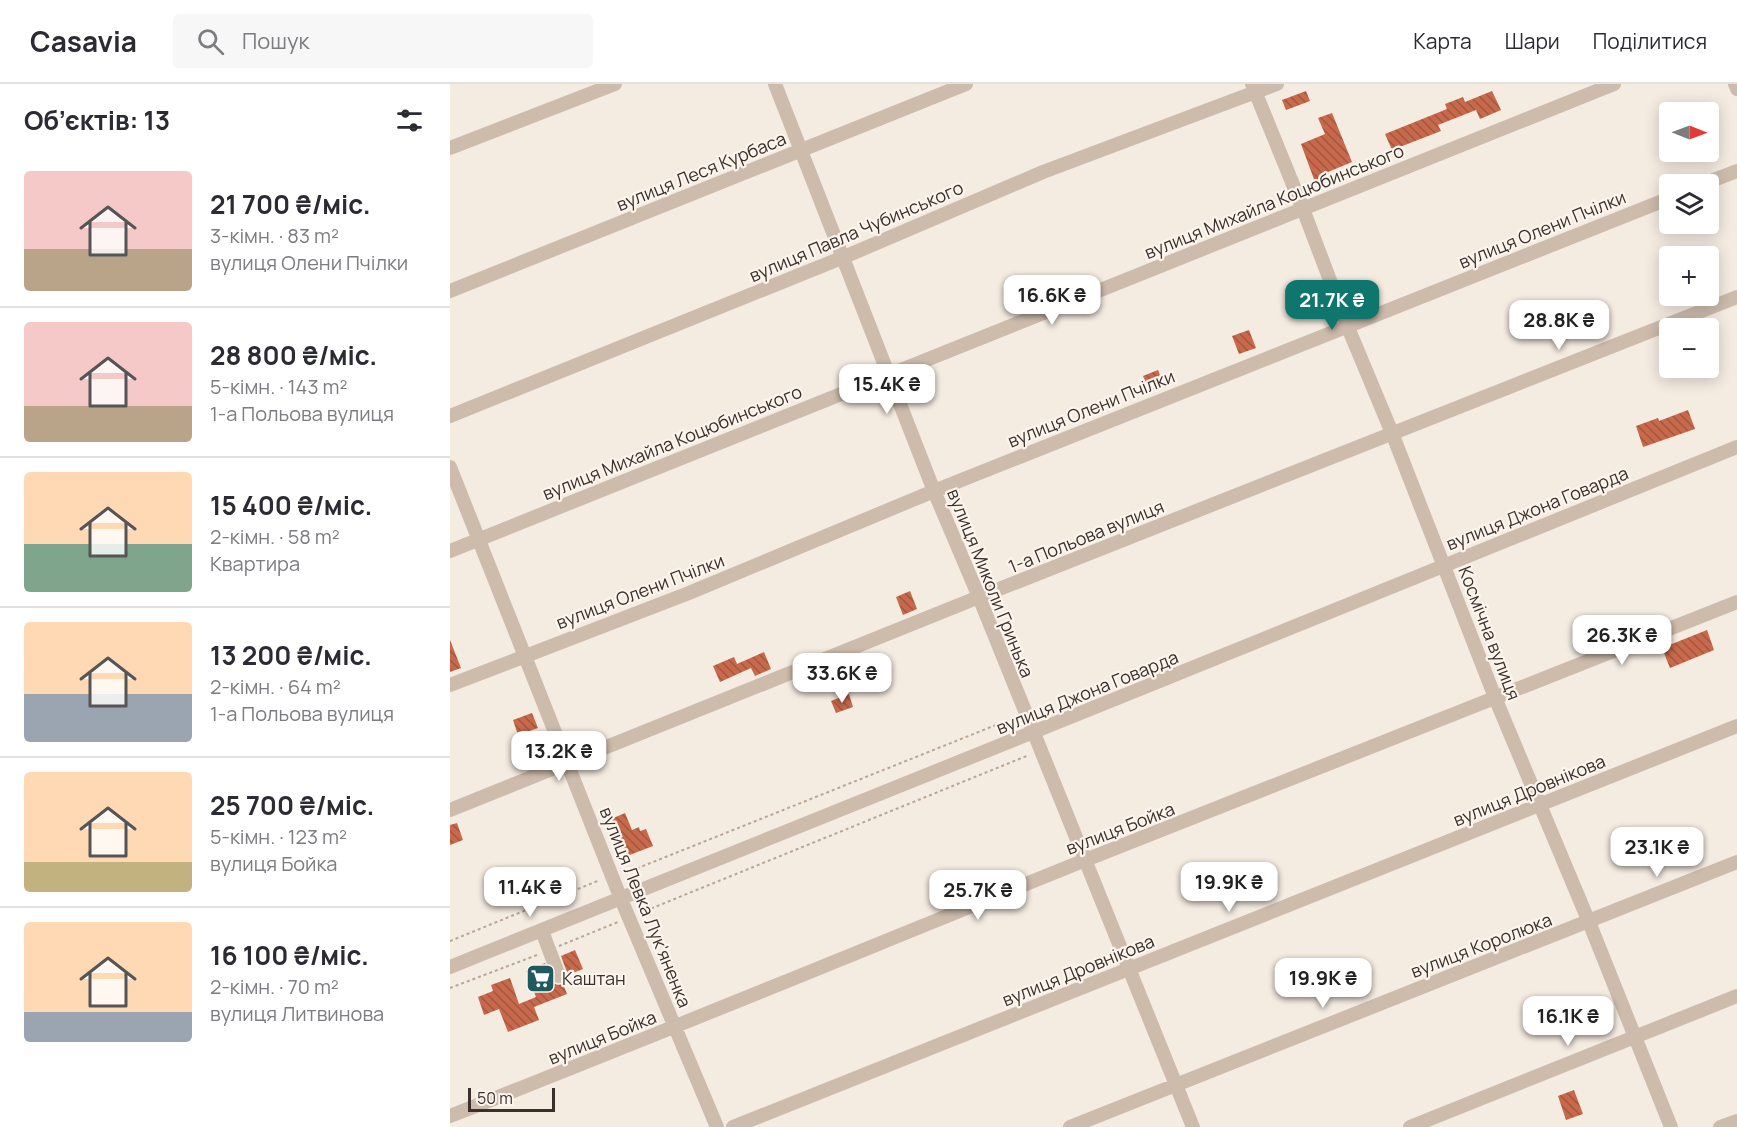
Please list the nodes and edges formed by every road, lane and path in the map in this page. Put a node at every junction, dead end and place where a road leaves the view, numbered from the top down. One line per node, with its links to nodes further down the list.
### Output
1 (615, 84): 9 (street)
2 (775, 84): 10 (street, вулиця Миколи Гринька)
3 (966, 84): 10 (street, вулиця Леся Курбаса)
4 (1277, 84): 7 (street, вулиця Павла Чубинського)
5 (1614, 84): 14 (street, вулиця Михайла Коцюбинського)
6 (1735, 84): 8 (street)
7 (1254, 88): 14 (street, Космічна вулиця); 15 (street, вулиця Павла Чубинського)
8 (1737, 89)
9 (450, 148)
10 (801, 150): 15 (street, вулиця Миколи Гринька); 16 (street, вулиця Леся Курбаса)
11 (1737, 171): 12 (street)
12 (1719, 178)
13 (1659, 202): 18 (street, вулиця Олени Пчілки)
14 (1303, 209): 18 (street, Космічна вулиця); 19 (street, вулиця Михайла Коцюбинського)
15 (844, 256): 19 (street, вулиця Миколи Гринька); 20 (street, вулиця Павла Чубинського)
16 (450, 291)
17 (1737, 297): 21 (street, 1-а Польова вулиця)
18 (1347, 325): 21 (street, Космічна вулиця); 24 (street, вулиця Олени Пчілки)
19 (888, 374): 24 (street, вулиця Миколи Гринька); 25 (street, вулиця Михайла Коцюбинського)
20 (450, 416)
21 (1392, 434): 27 (street, Космічна вулиця); 28 (street, 1-а Польова вулиця)
22 (1737, 447): 27 (street, вулиця Джона Говарда)
23 (450, 466): 25 (street, вулиця Левка Лук'яненка)
24 (934, 491): 28 (street, вулиця Миколи Гринька); 30 (street, вулиця Олени Пчілки)
25 (479, 539): 26 (street, вулиця Михайла Коцюбинського); 30 (street, вулиця Левка Лук'яненка)
26 (450, 550)
27 (1444, 564): 32 (street, Космічна вулиця); 35 (street, вулиця Джона Говарда)
28 (979, 597): 33 (street, вулиця Миколи Гринька); 37 (street, 1-а Польова вулиця)
29 (1737, 602): 32 (street, вулиця Бойка)
30 (526, 654): 31 (street, вулиця Олени Пчілки); 37 (street, вулиця Левка Лук'яненка)
31 (450, 685)
32 (1496, 700): 38 (street, Космічна вулиця); 40 (street, вулиця Бойка)
33 (1025, 713): 35 (street, вулиця Миколи Гринька); 42 (path)
34 (1737, 726): 38 (street, вулиця Дровнікова)
35 (1033, 734): 36 (street, вулиця Миколи Гринька); 43 (street, вулиця Джона Говарда)
36 (1039, 750): 40 (street, вулиця Миколи Гринька); 44 (path)
37 (568, 763): 39 (street, 1-а Польова вулиця); 42 (street, вулиця Левка Лук'яненка)
38 (1540, 806): 45 (street, Космічна вулиця); 50 (street, вулиця Дровнікова)
39 (450, 810)
40 (1085, 860): 50 (street, вулиця Миколи Гринька); 54 (street, вулиця Бойка)
41 (1737, 862): 45 (street, вулиця Королюка)
42 (612, 875): 43 (street, вулиця Левка Лук'яненка); 47 (path)
43 (621, 898): 44 (street, вулиця Левка Лук'яненка); 46 (street, вулиця Джона Говарда)
44 (629, 918): 48 (path); 54 (street, вулиця Левка Лук'яненка)
45 (1589, 922): 55 (street, Космічна вулиця); 56 (street, вулиця Королюка)
46 (542, 930): 48 (street); 49 (street, вулиця Джона Говарда)
47 (450, 941)
48 (549, 950): 51 (street); 52 (path)
49 (450, 967)
50 (1128, 970): 56 (street, вулиця Миколи Гринька); 60 (street, вулиця Дровнікова)
51 (559, 976)
52 (450, 988)
53 (1737, 996): 55 (street)
54 (675, 1027): 57 (street, вулиця Бойка); 59 (street, вулиця Левка Лук'яненка)
55 (1635, 1037): 63 (street); 64 (street, Космічна вулиця)
56 (1175, 1084): 61 (street, вулиця Королюка); 62 (street, вулиця Миколи Гринька)
57 (450, 1116)
58 (1737, 1120): 65 (street)
59 (717, 1127)
60 (733, 1127)
61 (1070, 1127)
62 (1192, 1127)
63 (1410, 1127)
64 (1671, 1127)
65 (1720, 1127)

